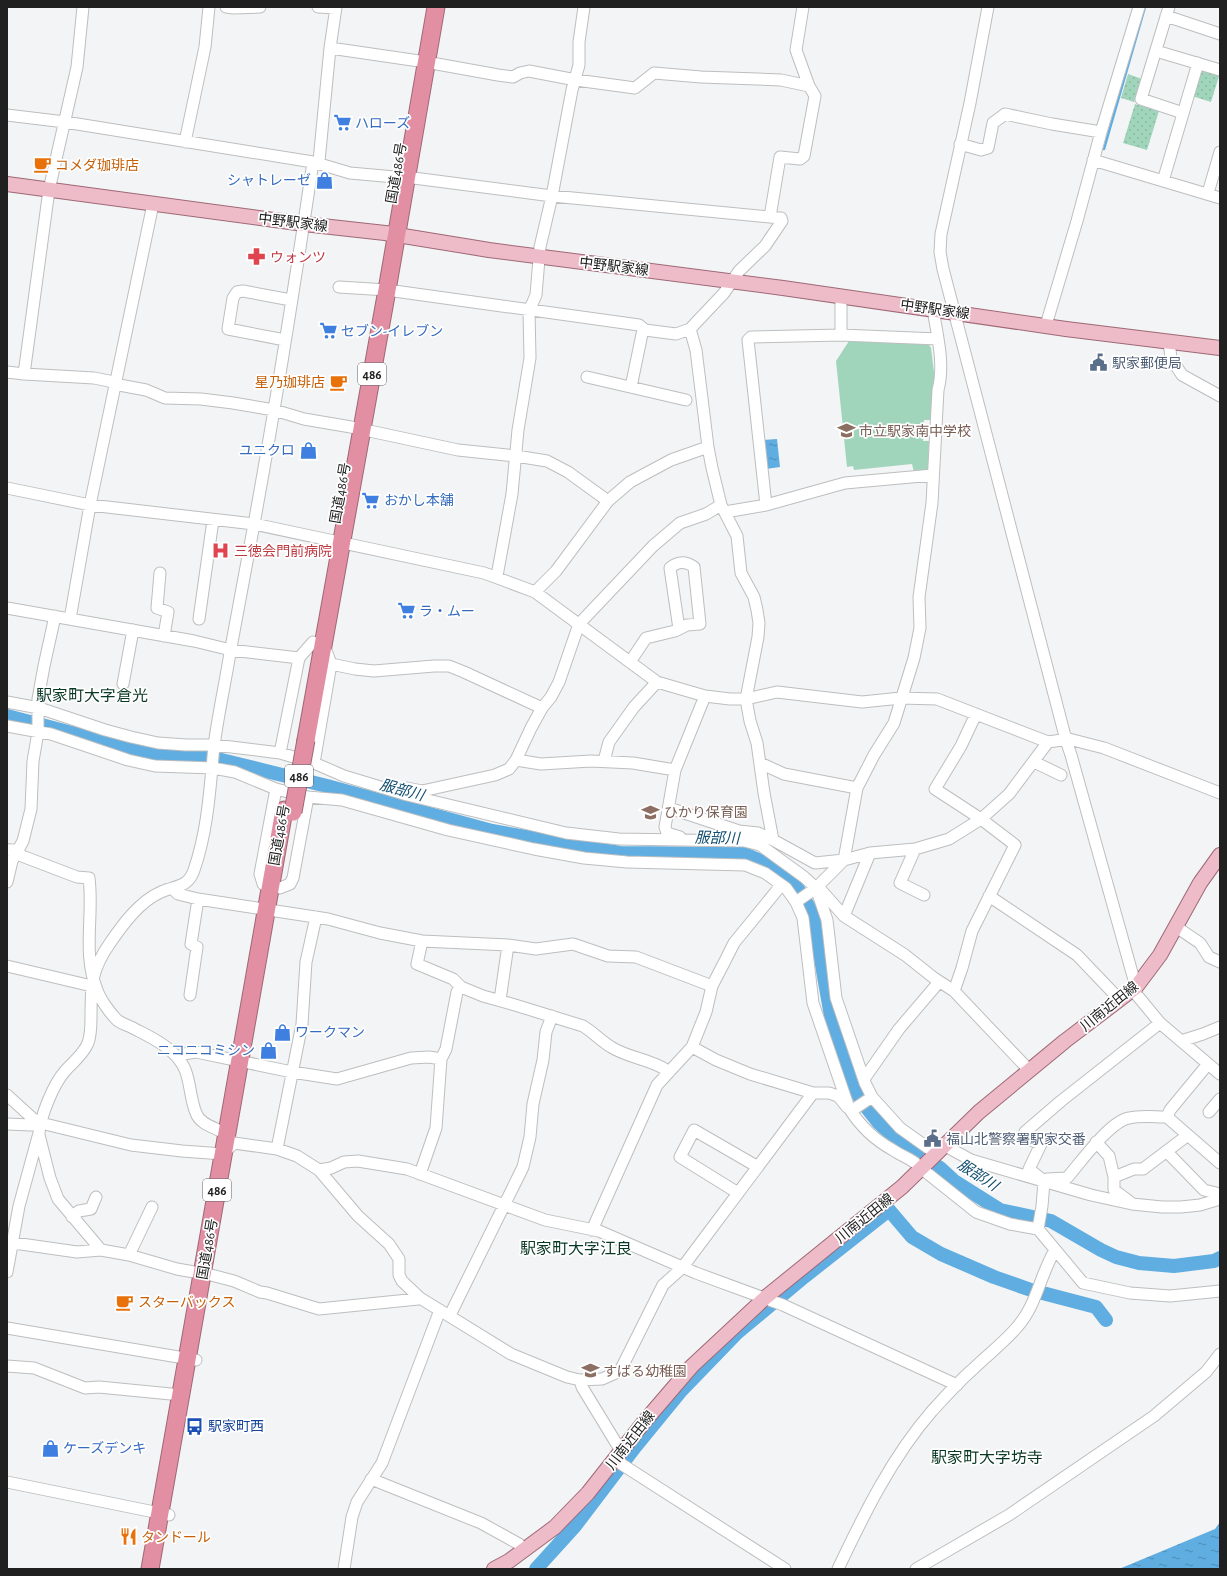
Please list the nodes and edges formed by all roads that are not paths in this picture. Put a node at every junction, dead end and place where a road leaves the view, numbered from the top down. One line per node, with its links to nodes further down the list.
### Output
1 (83, 7): 24 (street)
2 (209, 7): 26 (street)
3 (226, 7): 4 (street)
4 (260, 7)
5 (318, 7): 6 (street)
6 (336, 7): 15 (street)
7 (426, 7): 17 (highway, 国道486号 / 486)
8 (436, 7): 17 (highway, 国道486号 / 486)
9 (584, 7): 20 (street)
10 (803, 7): 21 (street)
11 (988, 7): 27 (street)
12 (1139, 7): 25 (street)
13 (1167, 12): 14 (street); 16 (street)
14 (1220, 34)
15 (330, 48): 17 (street); 30 (street)
16 (1156, 51): 18 (street); 22 (street)
17 (422, 61): 20 (street); 31 (highway, 国道486号 / 486)
18 (1198, 63): 19 (street); 22 (street)
19 (1220, 70)
20 (576, 80): 21 (street); 36 (street)
21 (809, 86): 39 (street)
22 (1183, 113): 32 (street)
23 (7, 115): 24 (street)
24 (65, 122): 26 (street); 34 (street)
25 (1100, 132): 27 (street); 29 (street)
26 (185, 142): 30 (street)
27 (960, 144): 50 (street)
28 (1220, 152): 35 (street)
29 (1093, 160): 32 (street); 51 (street)
30 (313, 162): 31 (street); 40 (street)
31 (400, 177): 36 (street); 41 (highway, 国道486号 / 486)
32 (1163, 181): 35 (street)
33 (7, 184): 34 (main road, 中野駅家線)
34 (49, 190): 38 (main road, 中野駅家線); 60 (street)
35 (1208, 193): 37 (street)
36 (552, 196): 39 (street); 42 (street)
37 (1220, 198)
38 (153, 204): 40 (main road, 中野駅家線); 62 (street)
39 (770, 217): 43 (street)
40 (304, 224): 41 (main road, 中野駅家線); 47 (street)
41 (391, 234): 42 (main road, 中野駅家線); 45 (highway, 国道486号 / 486)
42 (538, 257): 43 (main road, 中野駅家線); 49 (street)
43 (731, 281): 46 (main road, 中野駅家線); 52 (street)
44 (339, 287): 45 (street)
45 (381, 290): 49 (street); 67 (highway, 国道486号 / 486)
46 (842, 296): 48 (main road, 中野駅家線); 54 (street)
47 (291, 300): 56 (street); 56 (street)
48 (933, 309): 50 (main road, 中野駅家線); 55 (street)
49 (529, 311): 53 (street); 69 (street)
50 (951, 312): 51 (main road, 中野駅家線); 106 (street)
51 (1046, 325): 57 (main road, 中野駅家線)
52 (690, 329): 53 (street); 68 (street)
53 (645, 330): 63 (street)
54 (841, 335): 55 (street); 74 (street)
55 (938, 339): 70 (street)
56 (285, 340): 66 (street)
57 (1169, 342): 58 (main road, 中野駅家線); 64 (street)
58 (1220, 348)
59 (7, 372): 60 (street)
60 (24, 374): 62 (street)
61 (588, 377): 63 (street)
62 (114, 384): 66 (street); 73 (street)
63 (631, 387): 65 (street)
64 (1220, 396)
65 (686, 400)
66 (274, 410): 67 (street); 77 (street)
67 (356, 428): 69 (street); 78 (highway, 国道486号 / 486)
68 (708, 447): 72 (street); 75 (street)
69 (516, 456): 72 (street); 80 (street)
70 (933, 475): 74 (street); 98 (street)
71 (7, 489): 73 (street)
72 (608, 501): 81 (street)
73 (90, 505): 76 (street); 84 (street)
74 (766, 505): 75 (street)
75 (723, 508): 86 (street); 99 (street)
76 (214, 520): 77 (street); 85 (street)
77 (254, 524): 78 (street); 91 (street)
78 (336, 541): 80 (street); 90 (highway, 国道486号 / 486)
79 (160, 573): 89 (street)
80 (497, 576): 81 (street)
81 (535, 592): 86 (street)
82 (7, 608): 83 (street)
83 (55, 616): 84 (street); 101 (street)
84 (70, 619): 87 (street)
85 (200, 619)
86 (579, 624): 93 (street); 102 (street)
87 (133, 630): 89 (street); 96 (street)
88 (679, 630): 88 (street); 93 (street)
89 (164, 636): 91 (street)
90 (318, 643): 92 (street); 94 (street); 135 (highway, 国道486号 / 486)
91 (231, 650): 92 (street); 108 (street)
92 (299, 658): 109 (street)
93 (630, 662): 95 (street)
94 (331, 664): 102 (street); 113 (street)
95 (657, 682): 97 (street); 111 (street)
96 (123, 684)
97 (705, 696): 99 (street); 116 (street)
98 (901, 698): 99 (street); 103 (street); 119 (street)
99 (746, 699): 114 (street)
100 (7, 702): 101 (street)
101 (39, 708): 105 (street); 108 (street)
102 (542, 708): 110 (street)
103 (976, 714): 107 (street); 124 (street)
104 (7, 726): 105 (street)
105 (38, 730): 115 (street); 128 (street)
106 (1066, 740): 107 (street); 121 (street); 154 (street)
107 (1048, 742): 112 (street)
108 (214, 745): 109 (street); 115 (street)
109 (280, 753): 113 (street)
110 (516, 760): 111 (street); 118 (street)
111 (604, 761): 116 (street)
112 (1034, 762): 117 (street); 124 (street)
113 (314, 763): 118 (street)
114 (760, 763): 119 (street); 126 (street)
115 (212, 768): 120 (street); 134 (street)
116 (675, 770): 123 (street)
117 (1061, 775)
118 (377, 787): 125 (street)
119 (857, 788): 131 (street)
120 (276, 789): 122 (street); 135 (street)
121 (1220, 793)
122 (308, 797): 132 (street); 135 (street)
123 (669, 808): 125 (street); 126 (street)
124 (981, 819): 127 (street); 139 (street)
125 (690, 840): 137 (street)
126 (773, 840): 131 (street)
127 (915, 849): 129 (street); 138 (street)
128 (12, 850): 133 (street); 150 (street)
129 (870, 853): 131 (street); 143 (street)
130 (1220, 855): 145 (main road, 川南近田線)
131 (844, 860): 137 (street)
132 (765, 873): 136 (street); 141 (street)
133 (7, 882)
134 (172, 888): 140 (street); 150 (street)
135 (275, 889): 142 (highway, 国道486号 / 486)
136 (778, 889): 141 (street); 153 (street)
137 (814, 889): 141 (street); 143 (street); 172 (street)
138 (924, 894)
139 (989, 896): 155 (street); 158 (street)
140 (198, 899): 142 (street); 156 (street)
141 (796, 902): 177 (street)
142 (271, 910): 144 (street); 166 (highway, 国道486号 / 486)
143 (844, 916): 151 (street)
144 (316, 917): 146 (street); 170 (street)
145 (1176, 926): 148 (street); 154 (main road, 川南近田線)
146 (422, 941): 147 (street); 152 (street)
147 (508, 945): 153 (street); 157 (street)
148 (1220, 962)
149 (7, 966): 150 (street)
150 (94, 977): 164 (street); 181 (street)
151 (939, 982): 155 (street); 172 (street)
152 (461, 986): 157 (street); 165 (street)
153 (712, 986): 163 (street)
154 (1136, 987): 158 (main road, 川南近田線); 160 (street)
155 (954, 991): 168 (street)
156 (190, 995)
157 (500, 1000): 159 (street)
158 (1120, 1000): 168 (main road, 川南近田線)
159 (552, 1016): 169 (street); 199 (street)
160 (1160, 1023): 162 (street); 193 (street)
161 (1220, 1027): 162 (street)
162 (1181, 1041): 167 (street)
163 (692, 1047): 169 (street); 173 (street)
164 (180, 1059): 166 (street); 184 (street)
165 (441, 1059): 170 (street); 191 (street)
166 (245, 1063): 170 (street); 184 (highway, 国道486号 / 486)
167 (1208, 1064): 171 (street); 179 (street)
168 (1029, 1070): 187 (main road, 川南近田線)
169 (668, 1071): 203 (street)
170 (292, 1072): 185 (street)
171 (1220, 1074)
172 (864, 1079): 175 (street)
173 (813, 1093): 177 (street); 189 (street)
174 (7, 1095): 181 (street)
175 (871, 1098): 177 (street); 187 (street)
176 (1220, 1099): 178 (street)
177 (851, 1109): 187 (street)
178 (1209, 1112)
179 (1167, 1116): 182 (street); 183 (street)
180 (7, 1124): 181 (street)
181 (39, 1129): 184 (street); 201 (street); 204 (street)
182 (1188, 1135): 186 (street); 188 (street)
183 (1096, 1142): 192 (street); 193 (street)
184 (228, 1143): 185 (street); 210 (highway, 国道486号 / 486)
185 (277, 1149): 190 (street)
186 (1167, 1152): 192 (street); 195 (street)
187 (932, 1157): 193 (street); 202 (street); 212 (main road, 川南近田線)
188 (1220, 1162)
189 (758, 1167): 194 (street); 194 (street)
190 (319, 1170): 191 (street); 213 (street)
191 (420, 1174): 199 (street)
192 (1114, 1177): 198 (street)
193 (1044, 1181): 198 (street); 202 (street)
194 (738, 1193): 208 (street)
195 (1220, 1194)
196 (96, 1197): 201 (street)
197 (1220, 1199): 198 (street)
198 (1132, 1204)
199 (503, 1205): 203 (street); 215 (street)
200 (152, 1208): 207 (street)
201 (72, 1217): 205 (street)
202 (1038, 1227): 206 (street)
203 (592, 1230): 208 (street)
204 (9, 1243): 205 (street); 209 (street)
205 (101, 1250): 207 (street)
206 (1055, 1250): 211 (street); 221 (street)
207 (129, 1254): 210 (street)
208 (682, 1268): 212 (street); 220 (street)
209 (7, 1272)
210 (207, 1274): 213 (street); 218 (highway, 国道486号 / 486)
211 (1220, 1291)
212 (766, 1297): 221 (street); 223 (main road, 川南近田線)
213 (420, 1298): 214 (street)
214 (440, 1310): 215 (street); 224 (street)
215 (450, 1315): 220 (street)
216 (7, 1328): 218 (street)
217 (1220, 1354): 234 (street)
218 (191, 1359): 222 (highway, 国道486号 / 486); 226 (highway, 国道486号 / 486)
219 (7, 1366): 222 (street)
220 (580, 1380): 223 (street)
221 (957, 1385): 233 (street)
222 (181, 1395): 226 (highway, 国道486号 / 486)
223 (618, 1455): 227 (main road, 川南近田線); 232 (street)
224 (371, 1479): 227 (street); 230 (street)
225 (7, 1482): 226 (street)
226 (164, 1514): 228 (highway, 国道486号 / 486); 229 (highway, 国道486号 / 486)
227 (524, 1551): 231 (main road, 川南近田線)
228 (150, 1569)
229 (159, 1569)
230 (344, 1569)
231 (494, 1569)
232 (785, 1569)
233 (838, 1569)
234 (916, 1569)

